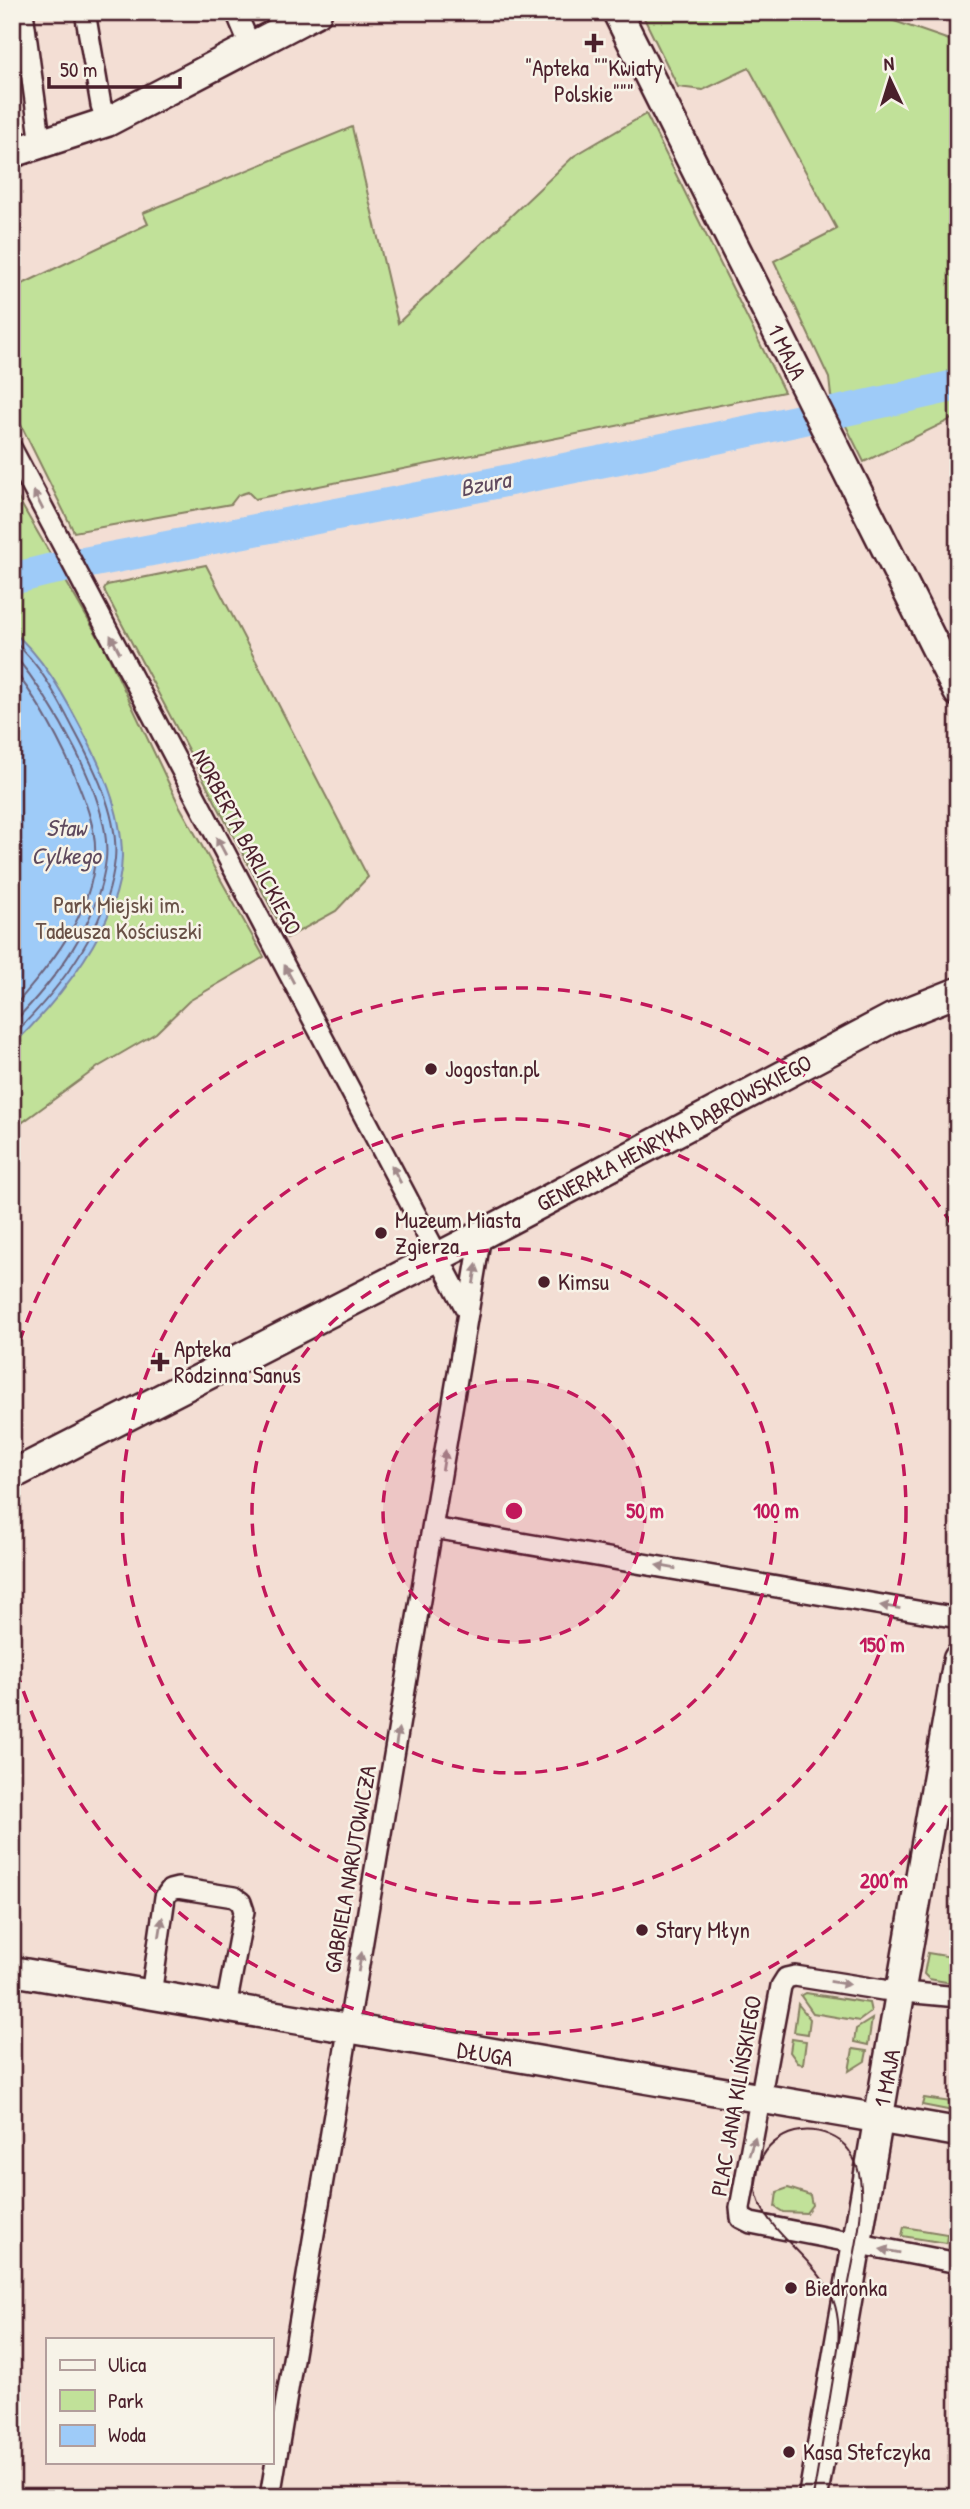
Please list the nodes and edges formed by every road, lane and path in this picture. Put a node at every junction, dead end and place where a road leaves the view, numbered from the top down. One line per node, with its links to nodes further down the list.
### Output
1 (23, 12): 8 (street)
2 (86, 12): 7 (street)
3 (236, 12): 6 (street)
4 (317, 12): 6 (street)
5 (617, 12): 11 (street, 1 MAJA)
6 (251, 48): 7 (street)
7 (107, 122): 8 (street)
8 (41, 145): 9 (street)
9 (12, 153)
10 (12, 449): 16 (street, NORBERTA BARLICKIEGO, one-way to 10)
11 (958, 692)
12 (958, 992): 14 (street, GENERAŁA HENRYKA DĄBROWSKIEGO)
13 (958, 999): 14 (street, GENERAŁA HENRYKA DĄBROWSKIEGO)
14 (925, 1004): 15 (street, GENERAŁA HENRYKA DĄBROWSKIEGO)
15 (481, 1235): 16 (street, GENERAŁA HENRYKA DĄBROWSKIEGO); 17 (street, GABRIELA NARUTOWICZA, one-way to 15)
16 (438, 1257): 17 (street); 18 (street, GENERAŁA HENRYKA DĄBROWSKIEGO)
17 (468, 1314): 19 (street, GABRIELA NARUTOWICZA, one-way to 17)
18 (12, 1475)
19 (433, 1528): 20 (street, one-way to 19); 27 (street, GABRIELA NARUTOWICZA, one-way to 19)
20 (958, 1618)
21 (958, 1659): 23 (street, 1 MAJA)
22 (12, 1971): 24 (street, DŁUGA)
23 (902, 1991): 25 (street, PLAC JANA KILIŃSKIEGO); 28 (street, PLAC JANA KILIŃSKIEGO, one-way to 23); 29 (street, 1 MAJA)
24 (151, 1995): 26 (street, DŁUGA); 26 (street, one-way to 26)
25 (958, 1997)
26 (226, 2007): 27 (street, DŁUGA)
27 (348, 2029): 28 (street, DŁUGA); 33 (street, GABRIELA NARUTOWICZA)
28 (762, 2098): 29 (street, DŁUGA); 31 (street, PLAC JANA KILIŃSKIEGO, one-way to 28)
29 (879, 2118): 30 (street, DŁUGA); 31 (street, 1 MAJA)
30 (958, 2132)
31 (858, 2244): 32 (street, PLAC JANA KILIŃSKIEGO, one-way to 31); 34 (street, 1 MAJA)
32 (958, 2263)
33 (270, 2497)
34 (813, 2497)

